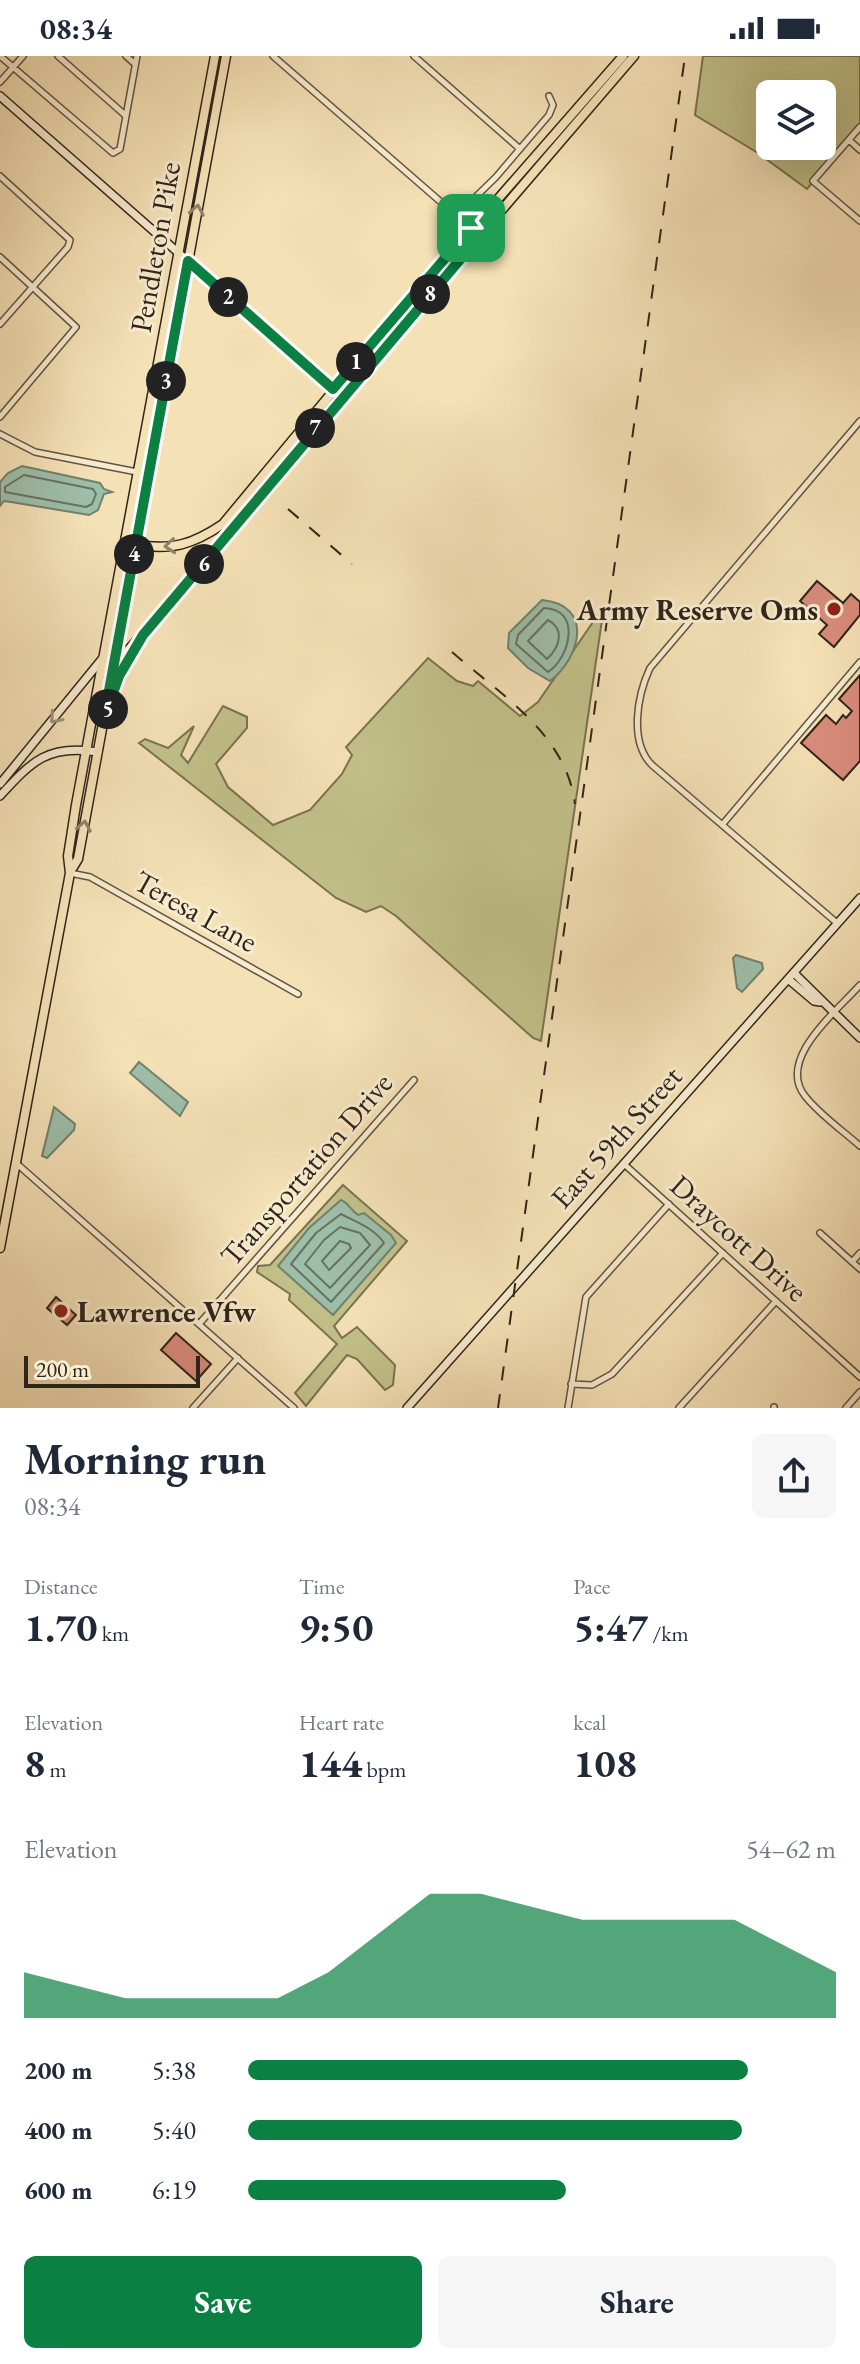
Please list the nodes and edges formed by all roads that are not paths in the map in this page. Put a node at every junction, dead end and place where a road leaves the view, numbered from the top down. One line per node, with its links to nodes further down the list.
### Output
1 (0, 56): 13 (street)
2 (23, 56): 13 (street)
3 (58, 56): 17 (street)
4 (126, 56): 12 (street)
5 (137, 56): 12 (street)
6 (215, 56): 27 (main road, Pendleton Pike)
7 (226, 56): 29 (main road, Pendleton Pike, one-way to 7)
8 (273, 56): 23 (street)
9 (414, 56): 20 (street)
10 (623, 56): 25 (main road)
11 (634, 56): 26 (main road)
12 (136, 64): 17 (street)
13 (13, 67): 14 (street); 17 (street)
14 (0, 82)
15 (0, 96): 27 (street)
16 (549, 96): 20 (street)
17 (126, 115)
18 (860, 127): 19 (street)
19 (849, 140): 21 (street); 24 (street)
20 (520, 149): 23 (street)
21 (860, 150)
22 (0, 176): 30 (street)
23 (456, 216): 25 (street)
24 (860, 221)
25 (471, 228): 26 (street); 32 (main road)
26 (480, 236): 33 (main road)
27 (178, 253): 29 (street); 37 (main road, Pendleton Pike)
28 (0, 257): 30 (street)
29 (188, 261): 32 (street); 38 (main road, Pendleton Pike)
30 (33, 286): 31 (street); 34 (street)
31 (0, 324)
32 (333, 389): 33 (street); 38 (main road, one-way to 38)
33 (342, 396): 39 (main road)
34 (0, 417)
35 (860, 421): 48 (street)
36 (0, 434): 37 (street)
37 (137, 472): 40 (main road, Pendleton Pike)
38 (136, 545): 42 (main road, Pendleton Pike)
39 (143, 635): 42 (main road); 43 (main road)
40 (104, 657): 44 (main road, Pendleton Pike); 46 (street, one-way to 46)
41 (860, 662): 48 (street)
42 (113, 667): 43 (main road, Pendleton Pike)
43 (104, 718): 45 (main road, Pendleton Pike)
44 (86, 751): 45 (street); 47 (street); 49 (main road, Pendleton Pike)
45 (98, 752): 49 (main road, Pendleton Pike, one-way to 45)
46 (0, 784)
47 (0, 796)
48 (722, 825): 51 (street)
49 (70, 873): 54 (street, Teresa Lane); 59 (main road, Pendleton Pike)
50 (860, 898): 51 (street, East 59th Street)
51 (838, 924): 52 (street, East 59th Street)
52 (791, 976): 55 (street); 60 (street, East 59th Street)
53 (860, 985): 55 (street)
54 (298, 994)
55 (834, 1014): 56 (street); 58 (street)
56 (860, 1038)
57 (414, 1080): 69 (street, Transportation Drive)
58 (860, 1146)
59 (16, 1163): 63 (main road, Pendleton Pike); 69 (street)
60 (624, 1164): 61 (street, Draycott Drive); 76 (street, East 59th Street)
61 (669, 1204): 64 (street, Draycott Drive); 72 (street)
62 (820, 1233): 66 (street)
63 (0, 1248)
64 (723, 1253): 68 (street, Draycott Drive); 72 (street)
65 (860, 1253): 66 (street)
66 (852, 1262): 67 (street)
67 (860, 1269)
68 (776, 1301): 71 (street, Draycott Drive); 78 (street)
69 (199, 1324): 70 (street)
70 (238, 1358): 74 (street); 75 (street)
71 (860, 1377)
72 (571, 1384): 77 (street)
73 (860, 1392): 79 (street)
74 (193, 1408)
75 (294, 1408)
76 (407, 1408)
77 (568, 1408)
78 (679, 1408)
79 (846, 1408)

